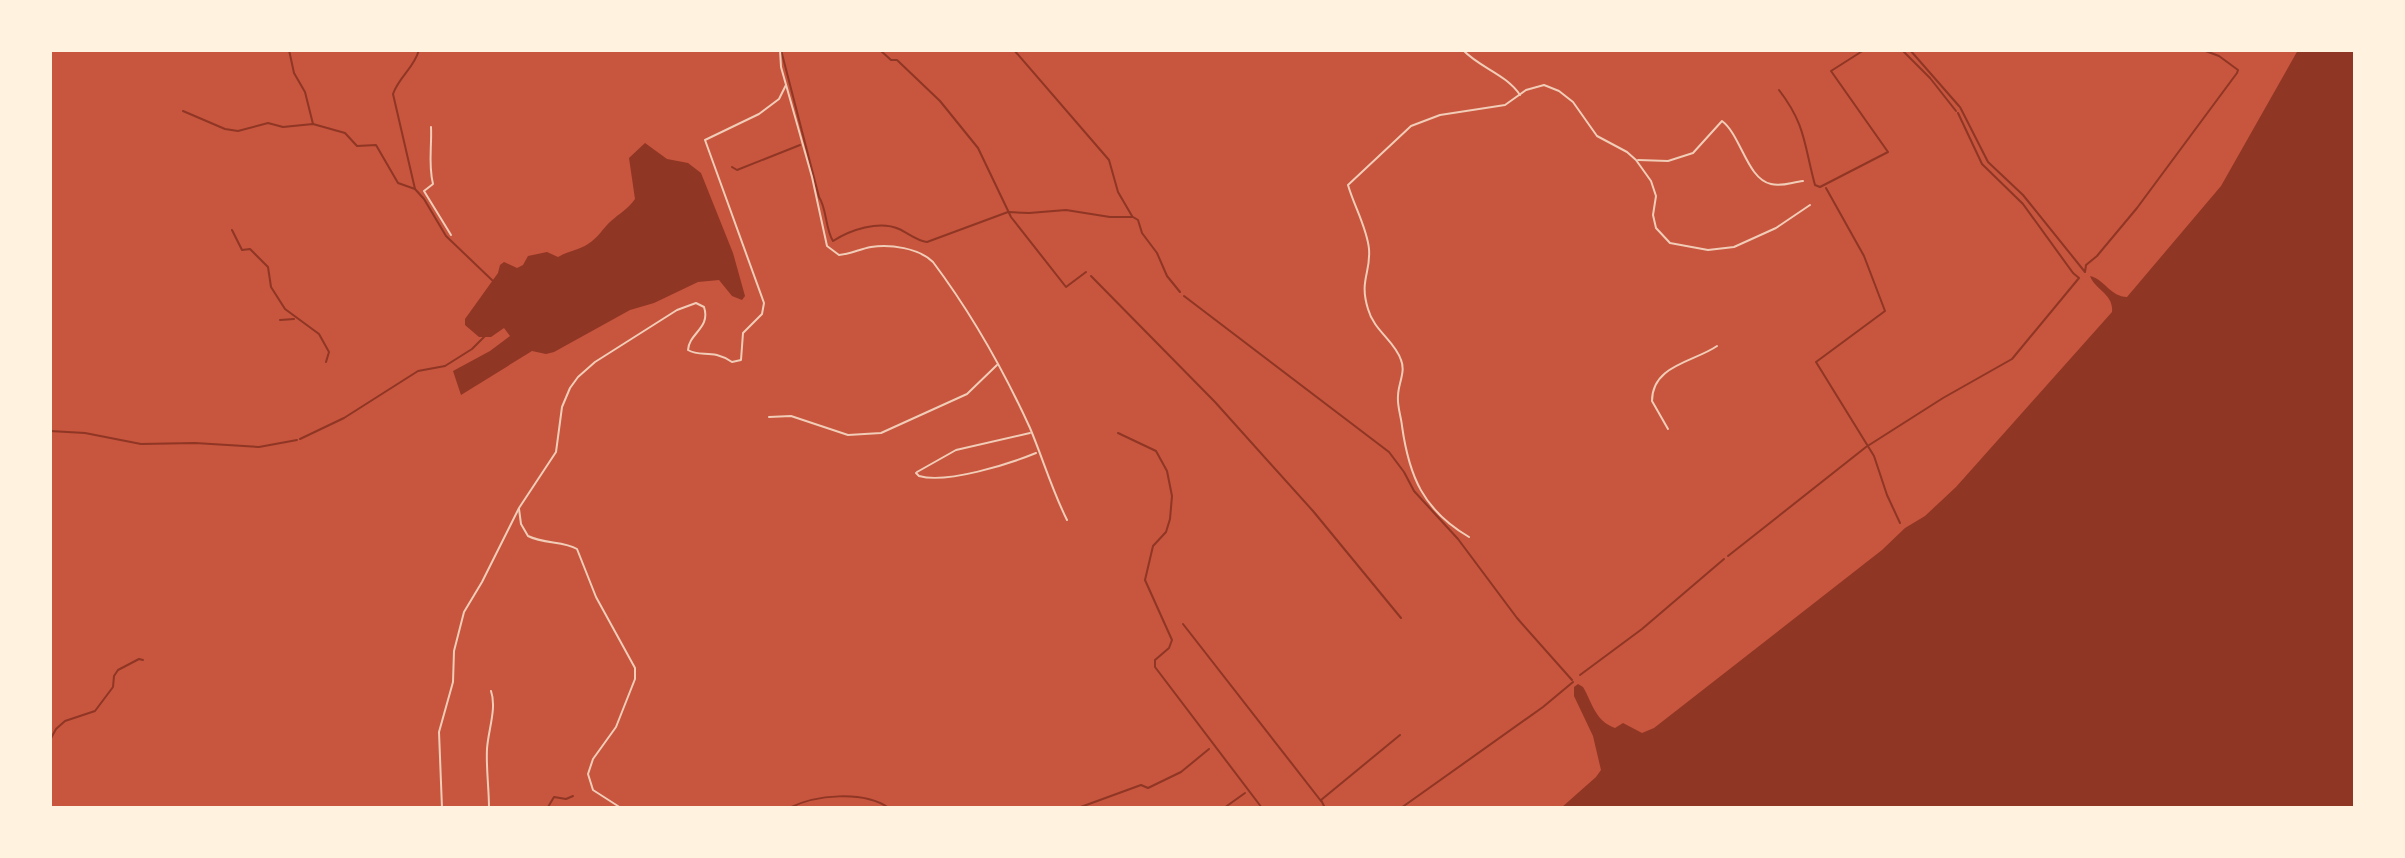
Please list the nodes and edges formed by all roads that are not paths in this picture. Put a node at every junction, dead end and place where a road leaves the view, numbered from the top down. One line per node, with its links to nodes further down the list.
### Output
1 (780, 50): 3 (street)
2 (1463, 50): 4 (street)
3 (786, 85): 11 (street); 16 (street)
4 (1520, 95): 6 (street); 18 (street)
5 (431, 127): 9 (street)
6 (1636, 160): 7 (street); 8 (street)
7 (1803, 181)
8 (1810, 205)
9 (451, 235)
10 (1717, 346): 13 (street)
11 (998, 364): 12 (street); 14 (street)
12 (769, 417)
13 (1668, 429)
14 (1031, 432): 15 (street); 15 (street)
15 (1038, 453): 17 (street)
16 (519, 508): 20 (street); 22 (street)
17 (1067, 520)
18 (1469, 537)
19 (491, 691): 21 (street)
20 (442, 808)
21 (489, 808)
22 (621, 808)

